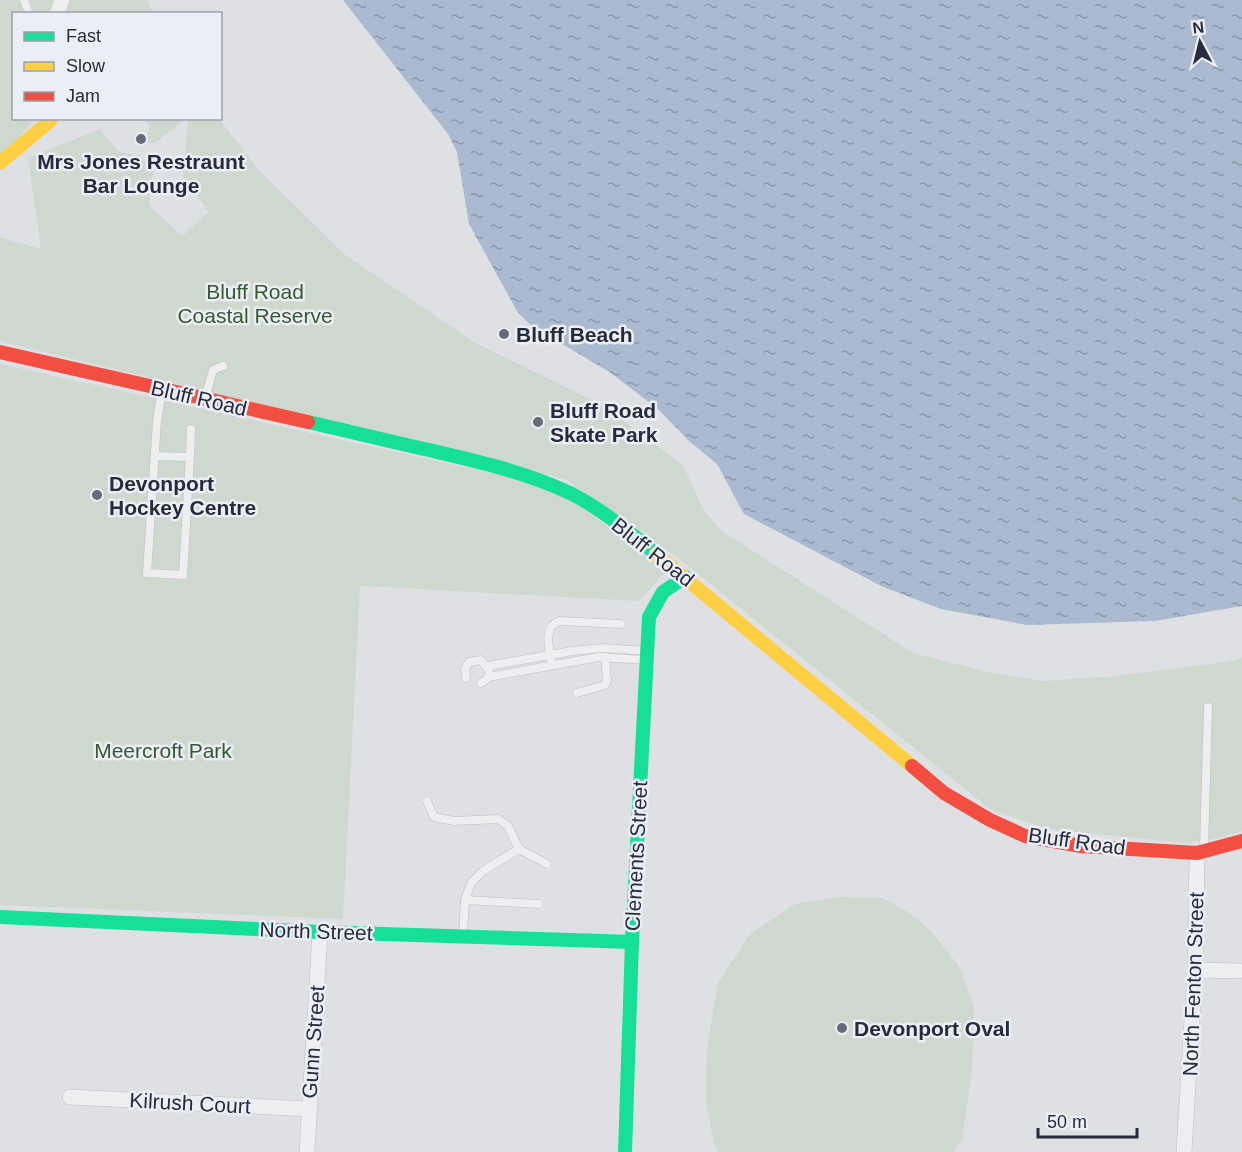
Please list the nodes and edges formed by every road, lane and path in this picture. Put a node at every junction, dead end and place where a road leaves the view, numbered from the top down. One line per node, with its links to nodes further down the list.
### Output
1 (51, 120): 2 (street)
2 (2, 158)
3 (0, 352): 5 (street, Bluff Road)
4 (223, 366): 6 (lane)
5 (162, 389): 6 (street, Bluff Road); 8 (lane)
6 (205, 399): 10 (street, Bluff Road)
7 (191, 429): 9 (lane)
8 (155, 456): 9 (lane); 9 (lane)
9 (190, 457)
10 (686, 577): 13 (street, Clements Street); 25 (street, Bluff Road)
11 (621, 624): 12 (lane)
12 (550, 655): 13 (lane); 15 (lane); 16 (lane)
13 (647, 656): 14 (lane); 32 (street, Clements Street)
14 (605, 657): 15 (lane); 20 (lane)
15 (552, 665): 17 (lane)
16 (488, 666): 17 (lane); 18 (lane)
17 (488, 677): 19 (lane)
18 (466, 678)
19 (481, 684)
20 (577, 693)
21 (1208, 707): 25 (lane)
22 (427, 801): 24 (lane)
23 (1242, 841): 25 (street, Bluff Road)
24 (519, 849): 26 (lane); 27 (lane)
25 (1201, 852): 33 (street, North Fenton Street)
26 (547, 864)
27 (465, 900): 28 (lane); 31 (lane)
28 (539, 904)
29 (0, 917): 30 (street, North Street)
30 (320, 932): 31 (street, North Street); 36 (street, Gunn Street)
31 (463, 936): 32 (street, North Street)
32 (632, 942): 38 (street, Clements Street)
33 (1195, 970): 34 (street); 39 (street, North Fenton Street)
34 (1242, 971)
35 (70, 1097): 36 (street, Kilrush Court)
36 (309, 1109): 37 (street, Gunn Street)
37 (308, 1152)
38 (626, 1152)
39 (1184, 1152)

